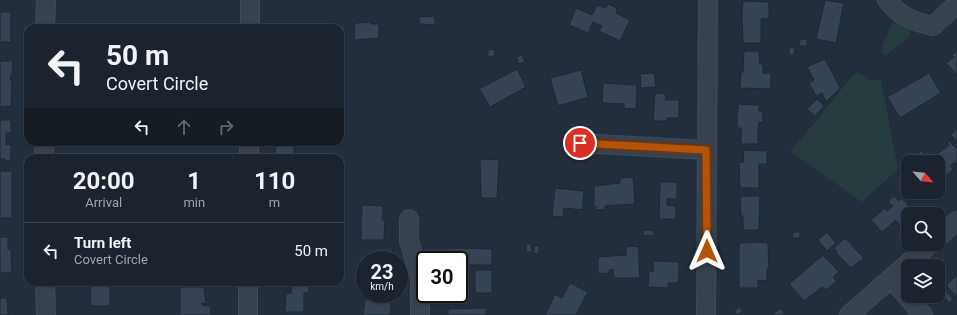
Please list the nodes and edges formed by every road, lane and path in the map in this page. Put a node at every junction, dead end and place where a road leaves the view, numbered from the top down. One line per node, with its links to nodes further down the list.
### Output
1 (46, 0): 6 (street)
2 (250, 0): 7 (street)
3 (708, 0): 9 (street)
4 (887, 0): 5 (street)
5 (957, 4)
6 (46, 24)
7 (250, 24)
8 (580, 143): 9 (street)
9 (706, 150): 20 (street)
10 (409, 219): 19 (street)
11 (957, 221): 12 (street)
12 (945, 231)
13 (922, 251): 14 (street)
14 (891, 278): 21 (street); 22 (street)
15 (44, 286): 17 (street)
16 (248, 286): 18 (street)
17 (46, 315)
18 (248, 315)
19 (420, 315)
20 (706, 315)
21 (849, 315)
22 (923, 315)

